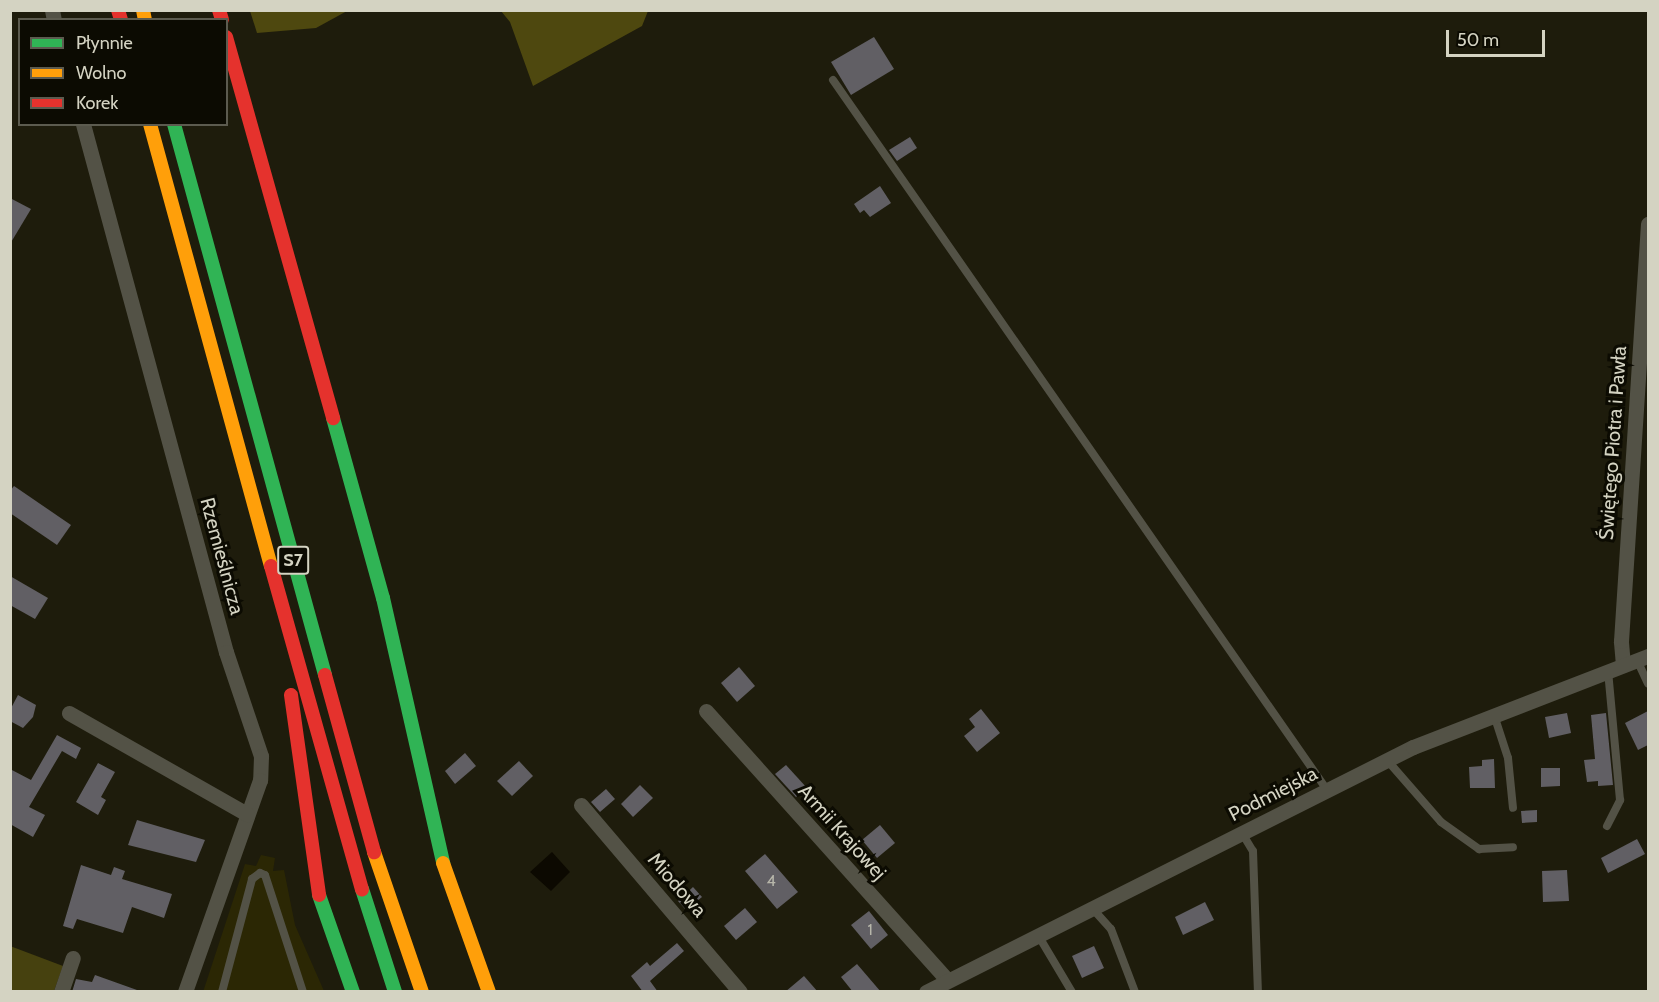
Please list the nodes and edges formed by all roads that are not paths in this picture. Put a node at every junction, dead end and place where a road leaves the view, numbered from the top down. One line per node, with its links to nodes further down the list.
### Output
1 (228, 44): 33 (main road)
2 (833, 80): 15 (lane)
3 (84, 126): 18 (street, Rzemieślnicza)
4 (151, 126): 7 (main road, S7)
5 (175, 126): 32 (main road, S7)
6 (1648, 224): 8 (street, Świętego Piotra i Pawła)
7 (277, 595): 30 (main road); 31 (main road, S7)
8 (1636, 660): 9 (street, Podmiejska); 10 (lane)
9 (1608, 670): 13 (street, Podmiejska); 19 (lane)
10 (1648, 684)
11 (706, 711): 25 (street, Armii Krajowej)
12 (69, 713): 18 (street)
13 (1494, 713): 14 (street, Podmiejska); 17 (lane)
14 (1387, 760): 15 (street, Podmiejska); 21 (lane)
15 (1327, 790): 20 (street, Podmiejska)
16 (581, 806): 34 (street, Miodowa)
17 (1513, 808)
18 (247, 813): 27 (street, Rzemieślnicza)
19 (1607, 826)
20 (1242, 833): 22 (street, Podmiejska); 38 (lane)
21 (1513, 847)
22 (1092, 908): 23 (street, Podmiejska); 37 (lane)
23 (1038, 935): 25 (street, Podmiejska); 36 (lane)
24 (73, 958): 26 (street)
25 (947, 980): 35 (street, Podmiejska)
26 (61, 992)
27 (185, 992)
28 (222, 992): 29 (lane)
29 (303, 992)
30 (353, 992)
31 (395, 992)
32 (422, 992)
33 (489, 992)
34 (740, 992)
35 (926, 992)
36 (1072, 992)
37 (1135, 992)
38 (1258, 992)

